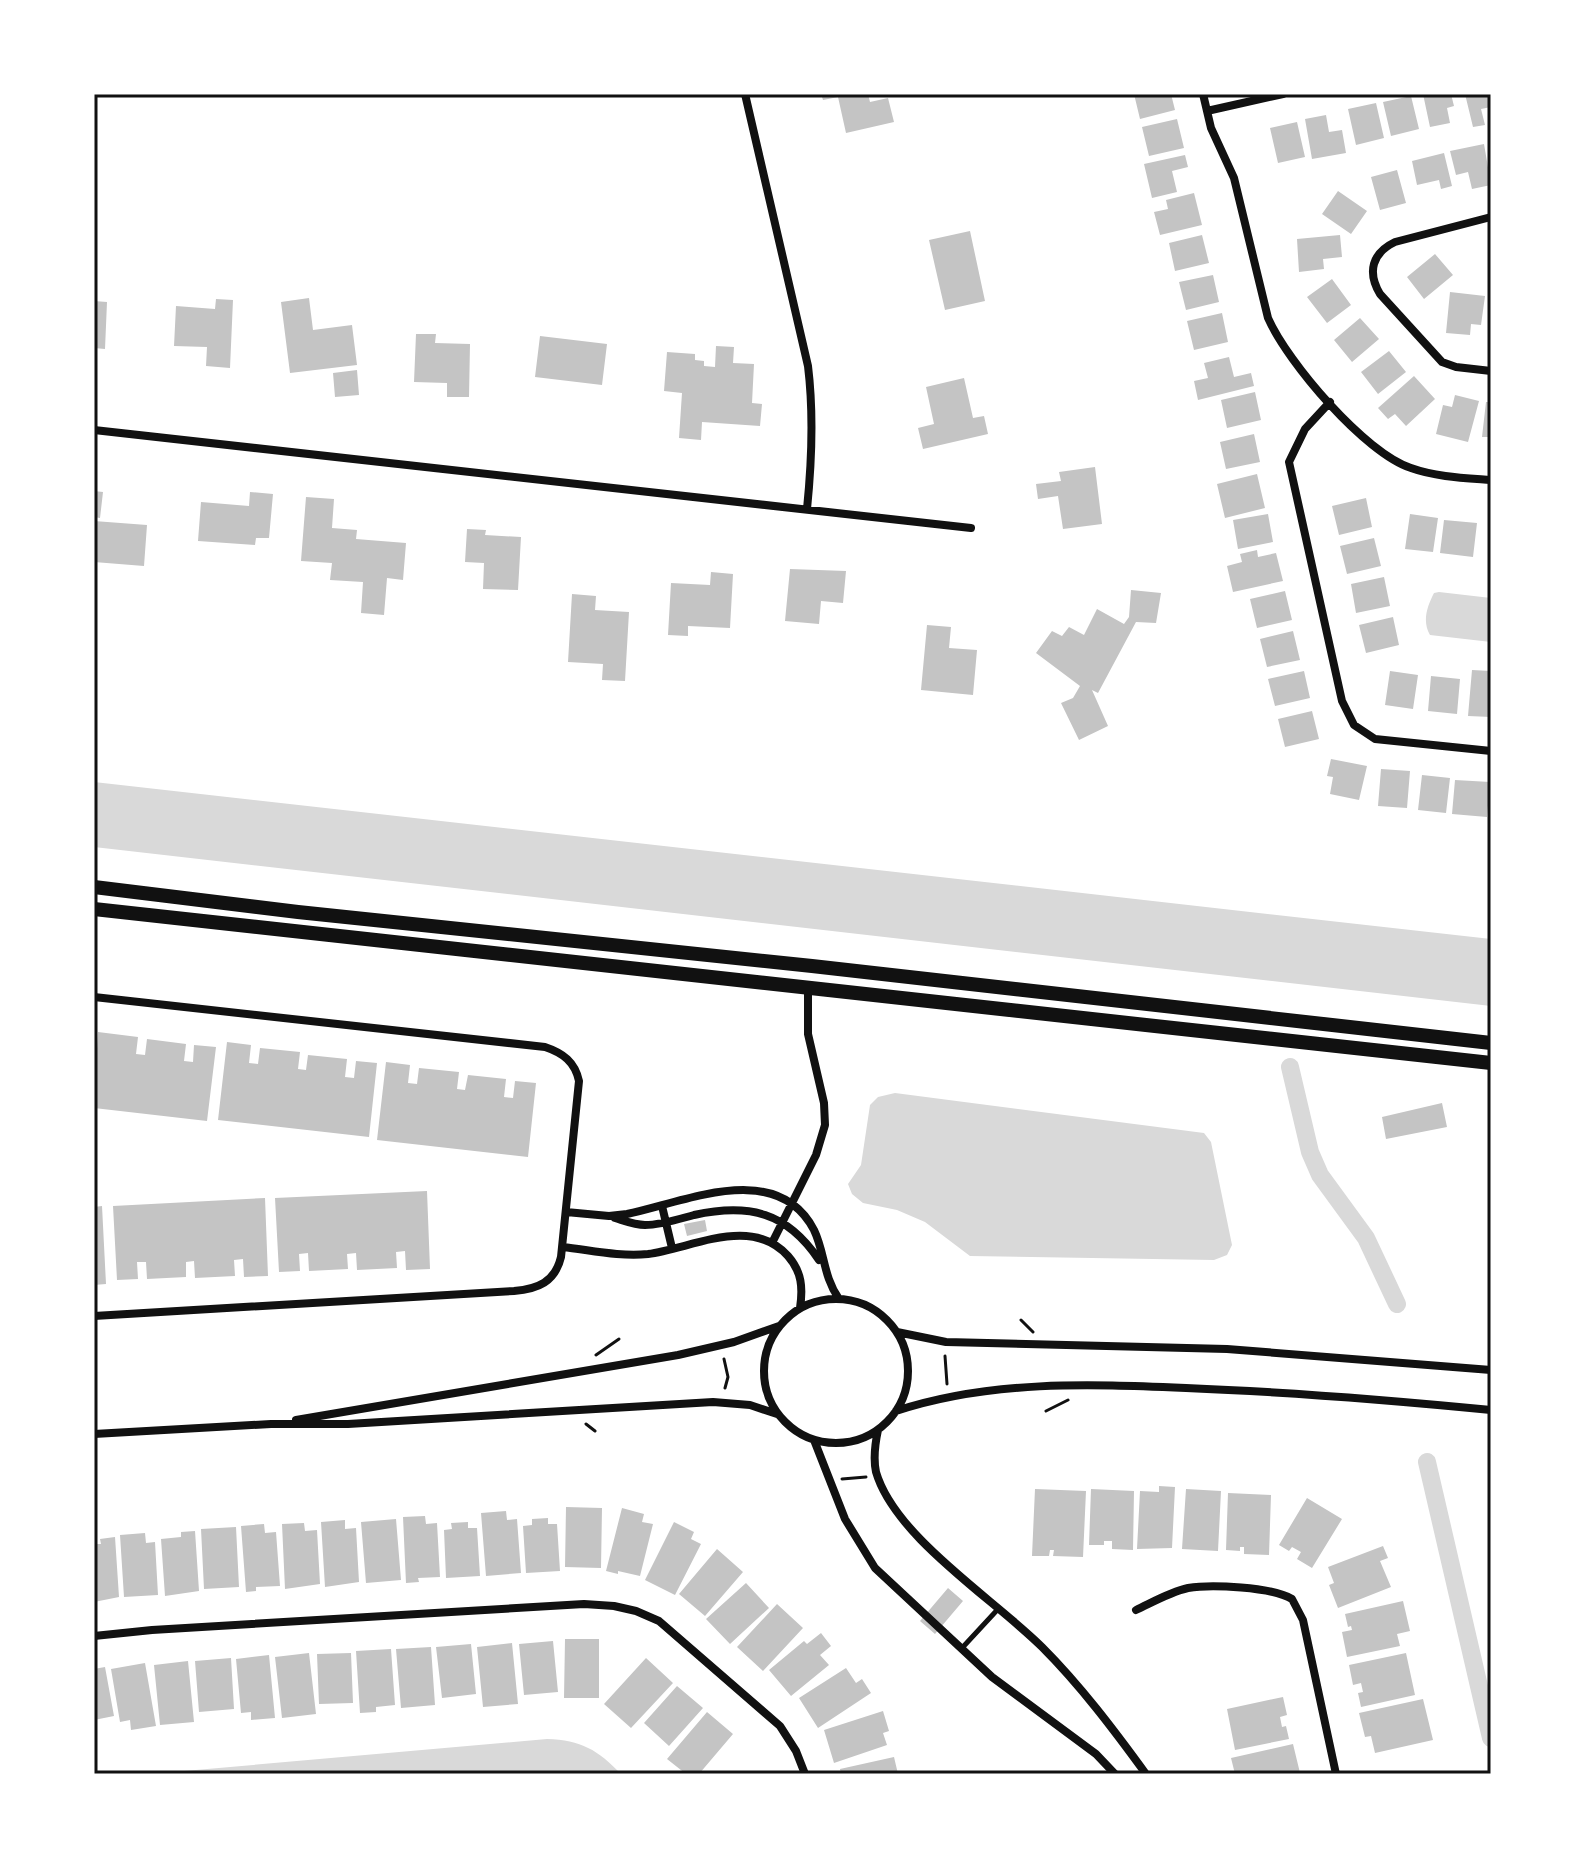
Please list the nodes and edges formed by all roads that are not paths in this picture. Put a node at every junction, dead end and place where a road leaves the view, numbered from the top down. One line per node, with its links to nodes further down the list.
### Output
1 (745, 94): 10 (street)
2 (1203, 94): 4 (street)
3 (1283, 94): 4 (street)
4 (1207, 111): 7 (street)
5 (1491, 217): 6 (street)
6 (1491, 371)
7 (1330, 402): 9 (street); 12 (street)
8 (94, 430): 10 (street)
9 (1491, 480)
10 (807, 509): 11 (street)
11 (971, 528)
12 (1491, 751)
13 (94, 887): 17 (main road)
14 (94, 909): 15 (main road)
15 (808, 987): 18 (main road); 19 (street)
16 (94, 997): 21 (street)
17 (1491, 1043)
18 (1491, 1063)
19 (792, 1202): 20 (street); 24 (street); 28 (street)
20 (662, 1206): 22 (street); 23 (street)
21 (566, 1212): 22 (street); 26 (street)
22 (609, 1216): 23 (street)
23 (666, 1222): 24 (street); 27 (street)
24 (782, 1222): 25 (street); 28 (street)
25 (772, 1243): 27 (street); 30 (street)
26 (563, 1247): 27 (street); 31 (street)
27 (672, 1248)
28 (822, 1264): 29 (street)
29 (839, 1299): 30 (street); 33 (street)
30 (800, 1308): 32 (street)
31 (94, 1316)
32 (779, 1326): 37 (street); 38 (street)
33 (897, 1332): 34 (street); 36 (street)
34 (1491, 1370)
35 (1491, 1410): 36 (street)
36 (896, 1411): 39 (street)
37 (777, 1414): 38 (street); 41 (street)
38 (271, 1424): 40 (street)
39 (878, 1430): 41 (street); 42 (street)
40 (94, 1434)
41 (814, 1440): 45 (street)
42 (999, 1608): 45 (lane); 48 (street)
43 (1136, 1610): 49 (street)
44 (94, 1636): 46 (street)
45 (962, 1648): 47 (street)
46 (805, 1774)
47 (1115, 1774)
48 (1146, 1774)
49 (1336, 1774)

